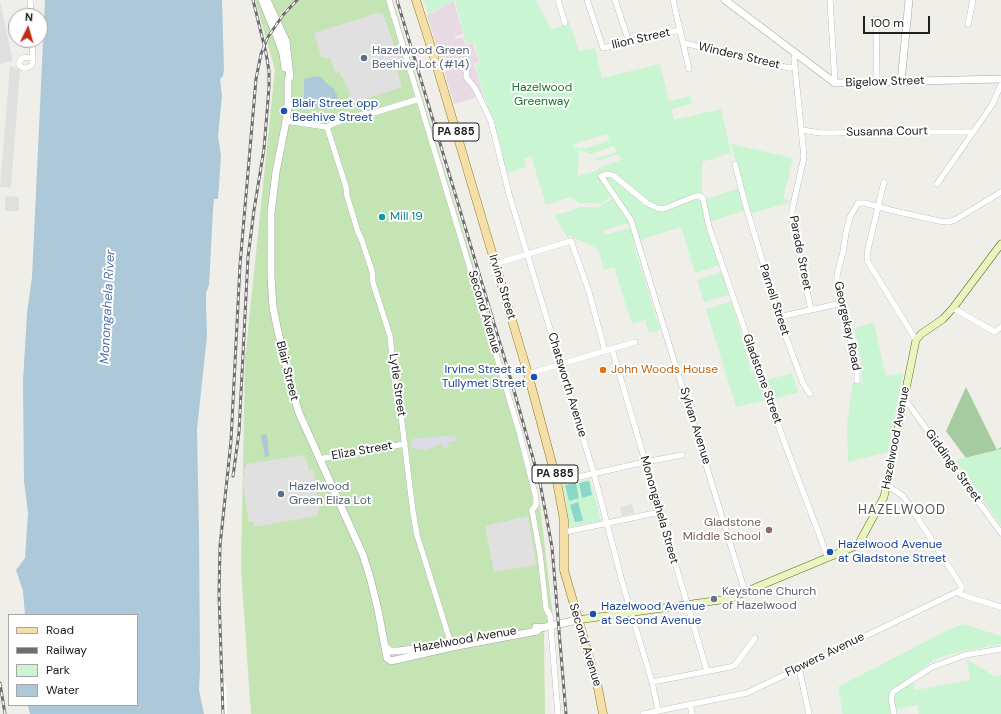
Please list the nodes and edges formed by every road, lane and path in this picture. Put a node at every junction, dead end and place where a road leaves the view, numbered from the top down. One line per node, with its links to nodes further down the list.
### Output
1 (262, 0): 25 (street, Blair Street)
2 (267, 0): 25 (street, Blair Street)
3 (389, 0): 31 (street, Second Avenue)
4 (416, 0): 44 (main road, Irvine Street / PA 885)
5 (558, 0): 14 (street)
6 (587, 0): 17 (street, Ilion Street)
7 (615, 0): 17 (street)
8 (674, 0): 16 (street)
9 (725, 0): 20 (street, Bigelow Street)
10 (830, 0): 29 (street)
11 (909, 0): 28 (street)
12 (973, 0): 15 (street)
13 (876, 19): 27 (street)
14 (565, 23)
15 (968, 24)
16 (680, 30): 17 (street, Ilion Street); 18 (street)
17 (629, 42)
18 (684, 43): 23 (street, Winders Street); 24 (street)
19 (32, 48): 21 (street)
20 (796, 55): 23 (street, Parade Street); 29 (street, Bigelow Street)
21 (32, 57)
22 (467, 65): 43 (street, Chatsworth Avenue)
23 (795, 67): 34 (street, Parade Street)
24 (688, 69)
25 (288, 79): 32 (street, Blair Street)
26 (1001, 79): 28 (street, Bigelow Street)
27 (877, 82): 28 (street, Bigelow Street); 29 (street, Bigelow Street)
28 (901, 82)
29 (835, 83)
30 (1001, 85): 35 (street)
31 (419, 99): 33 (street); 78 (street, Second Avenue)
32 (286, 121): 33 (street); 61 (street, Blair Street)
33 (327, 126): 59 (street, Lytle Street)
34 (802, 130): 35 (street, Susanna Court); 47 (street, Parade Street)
35 (973, 132): 38 (street)
36 (735, 164): 48 (street, Parnell Street)
37 (884, 182): 41 (street)
38 (937, 184)
39 (1001, 192): 41 (street)
40 (703, 199): 70 (street, Gladstone Street); 72 (street, Sylvan Avenue)
41 (878, 206): 45 (street, Georgekay Road); 50 (street)
42 (1001, 244): 46 (main road)
43 (527, 254): 44 (street); 53 (street); 54 (street, Chatsworth Avenue)
44 (495, 264): 55 (main road, Irvine Street / PA 885)
45 (842, 303): 47 (street); 56 (street, Georgekay Road)
46 (953, 308): 49 (street); 50 (main road)
47 (811, 310): 48 (street)
48 (779, 317): 57 (street, Parnell Street)
49 (1001, 327)
50 (916, 340): 58 (main road, Hazelwood Avenue)
51 (635, 342): 52 (street)
52 (612, 349): 53 (street); 62 (street, Monongahela Street)
53 (605, 351): 54 (street)
54 (561, 364): 55 (street); 63 (street, Chatsworth Avenue)
55 (528, 374): 64 (main road, Irvine Street / PA 885)
56 (858, 380)
57 (810, 394)
58 (903, 399): 65 (main road, Hazelwood Avenue); 69 (street, Giddings Street)
59 (405, 444): 61 (street, Eliza Street); 80 (street, Lytle Street)
60 (682, 455): 62 (street)
61 (320, 459): 81 (street, Blair Street)
62 (646, 462): 63 (street); 66 (street, Monongahela Street)
63 (594, 474): 64 (street); 67 (street, Chatsworth Avenue)
64 (557, 482): 68 (main road, Irvine Street / PA 885)
65 (887, 487): 70 (main road, Hazelwood Avenue); 73 (street)
66 (660, 512): 67 (street); 74 (street, Monongahela Street)
67 (608, 524): 68 (street); 76 (street, Chatsworth Avenue)
68 (565, 532): 71 (main road, Irvine Street / PA 885)
69 (1001, 533)
70 (828, 558): 72 (main road, Hazelwood Avenue)
71 (565, 577): 77 (main road, Second Avenue / PA 885)
72 (745, 592): 74 (main road, Hazelwood Avenue)
73 (958, 592): 75 (street); 84 (street, Flowers Avenue)
74 (686, 605): 76 (main road, Hazelwood Avenue); 85 (street, Monongahela Street)
75 (1001, 607)
76 (632, 612): 77 (main road, Hazelwood Avenue); 86 (street, Chatsworth Avenue)
77 (578, 620): 78 (street, Hazelwood Avenue); 90 (main road, Second Avenue / PA 885)
78 (550, 626): 80 (street, Hazelwood Avenue); 89 (street, Second Avenue)
79 (755, 638): 85 (street)
80 (451, 645): 81 (street, Hazelwood Avenue); 83 (street, Hazelwood Avenue)
81 (388, 649): 83 (street, Blair Street)
82 (1001, 649): 94 (street)
83 (392, 660)
84 (799, 668): 87 (street, Flowers Avenue); 93 (street)
85 (707, 671): 86 (street)
86 (652, 682): 88 (street, Chatsworth Avenue)
87 (690, 704): 88 (street, Flowers Avenue); 92 (street)
88 (658, 710): 91 (street, Flowers Avenue)
89 (558, 714)
90 (603, 714)
91 (643, 714)
92 (692, 714)
93 (809, 714)
94 (894, 714)

